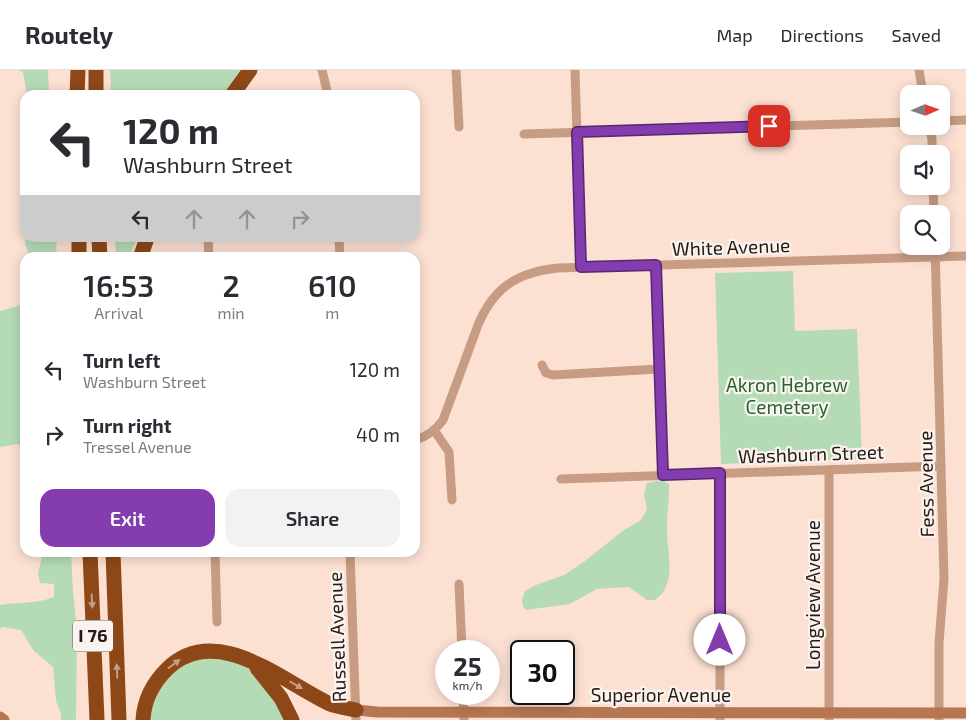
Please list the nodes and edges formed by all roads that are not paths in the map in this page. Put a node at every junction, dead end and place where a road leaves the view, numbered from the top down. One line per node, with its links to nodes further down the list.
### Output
1 (78, 70): 9 (highway)
2 (96, 70): 10 (highway)
3 (250, 70): 11 (highway)
4 (322, 70): 12 (street)
5 (456, 70): 16 (street)
6 (575, 70): 17 (street)
7 (919, 70): 8 (street)
8 (921, 85)
9 (77, 90)
10 (96, 90)
11 (236, 90)
12 (327, 90)
13 (966, 120): 14 (street)
14 (950, 121)
15 (900, 122): 17 (street)
16 (459, 127)
17 (577, 132): 18 (street); 22 (street)
18 (524, 134)
19 (966, 256): 20 (street, White Avenue)
20 (936, 257): 21 (street, White Avenue); 27 (street, Fess Avenue)
21 (656, 265): 22 (street, White Avenue); 24 (street)
22 (581, 267): 25 (street, White Avenue)
23 (542, 365): 24 (street)
24 (659, 369): 30 (street)
25 (434, 430): 26 (street); 32 (street)
26 (420, 439)
27 (941, 466): 28 (street, Washburn Street); 46 (street, Fess Avenue)
28 (829, 470): 29 (street, Washburn Street); 45 (street, Longview Avenue)
29 (720, 473): 30 (street, Washburn Street); 44 (street)
30 (663, 475): 31 (street, Washburn Street)
31 (561, 479)
32 (452, 500)
33 (90, 557): 49 (highway, I 76, one-way to 49)
34 (113, 557): 50 (highway, I 76, one-way to 34)
35 (215, 557): 38 (street)
36 (350, 557): 42 (street, Russell Avenue)
37 (459, 584): 39 (street)
38 (217, 622)
39 (462, 640)
40 (253, 663): 42 (highway, one-way to 42); 51 (highway, one-way to 40); 52 (highway)
41 (966, 713): 46 (street, Superior Avenue)
42 (356, 715): 43 (street, Superior Avenue)
43 (464, 716): 44 (street, Superior Avenue)
44 (720, 716): 45 (street, Superior Avenue)
45 (830, 716): 46 (street, Superior Avenue)
46 (939, 716)
47 (0, 717): 48 (street)
48 (4, 720)
49 (97, 720)
50 (119, 720)
51 (143, 720)
52 (292, 720)

